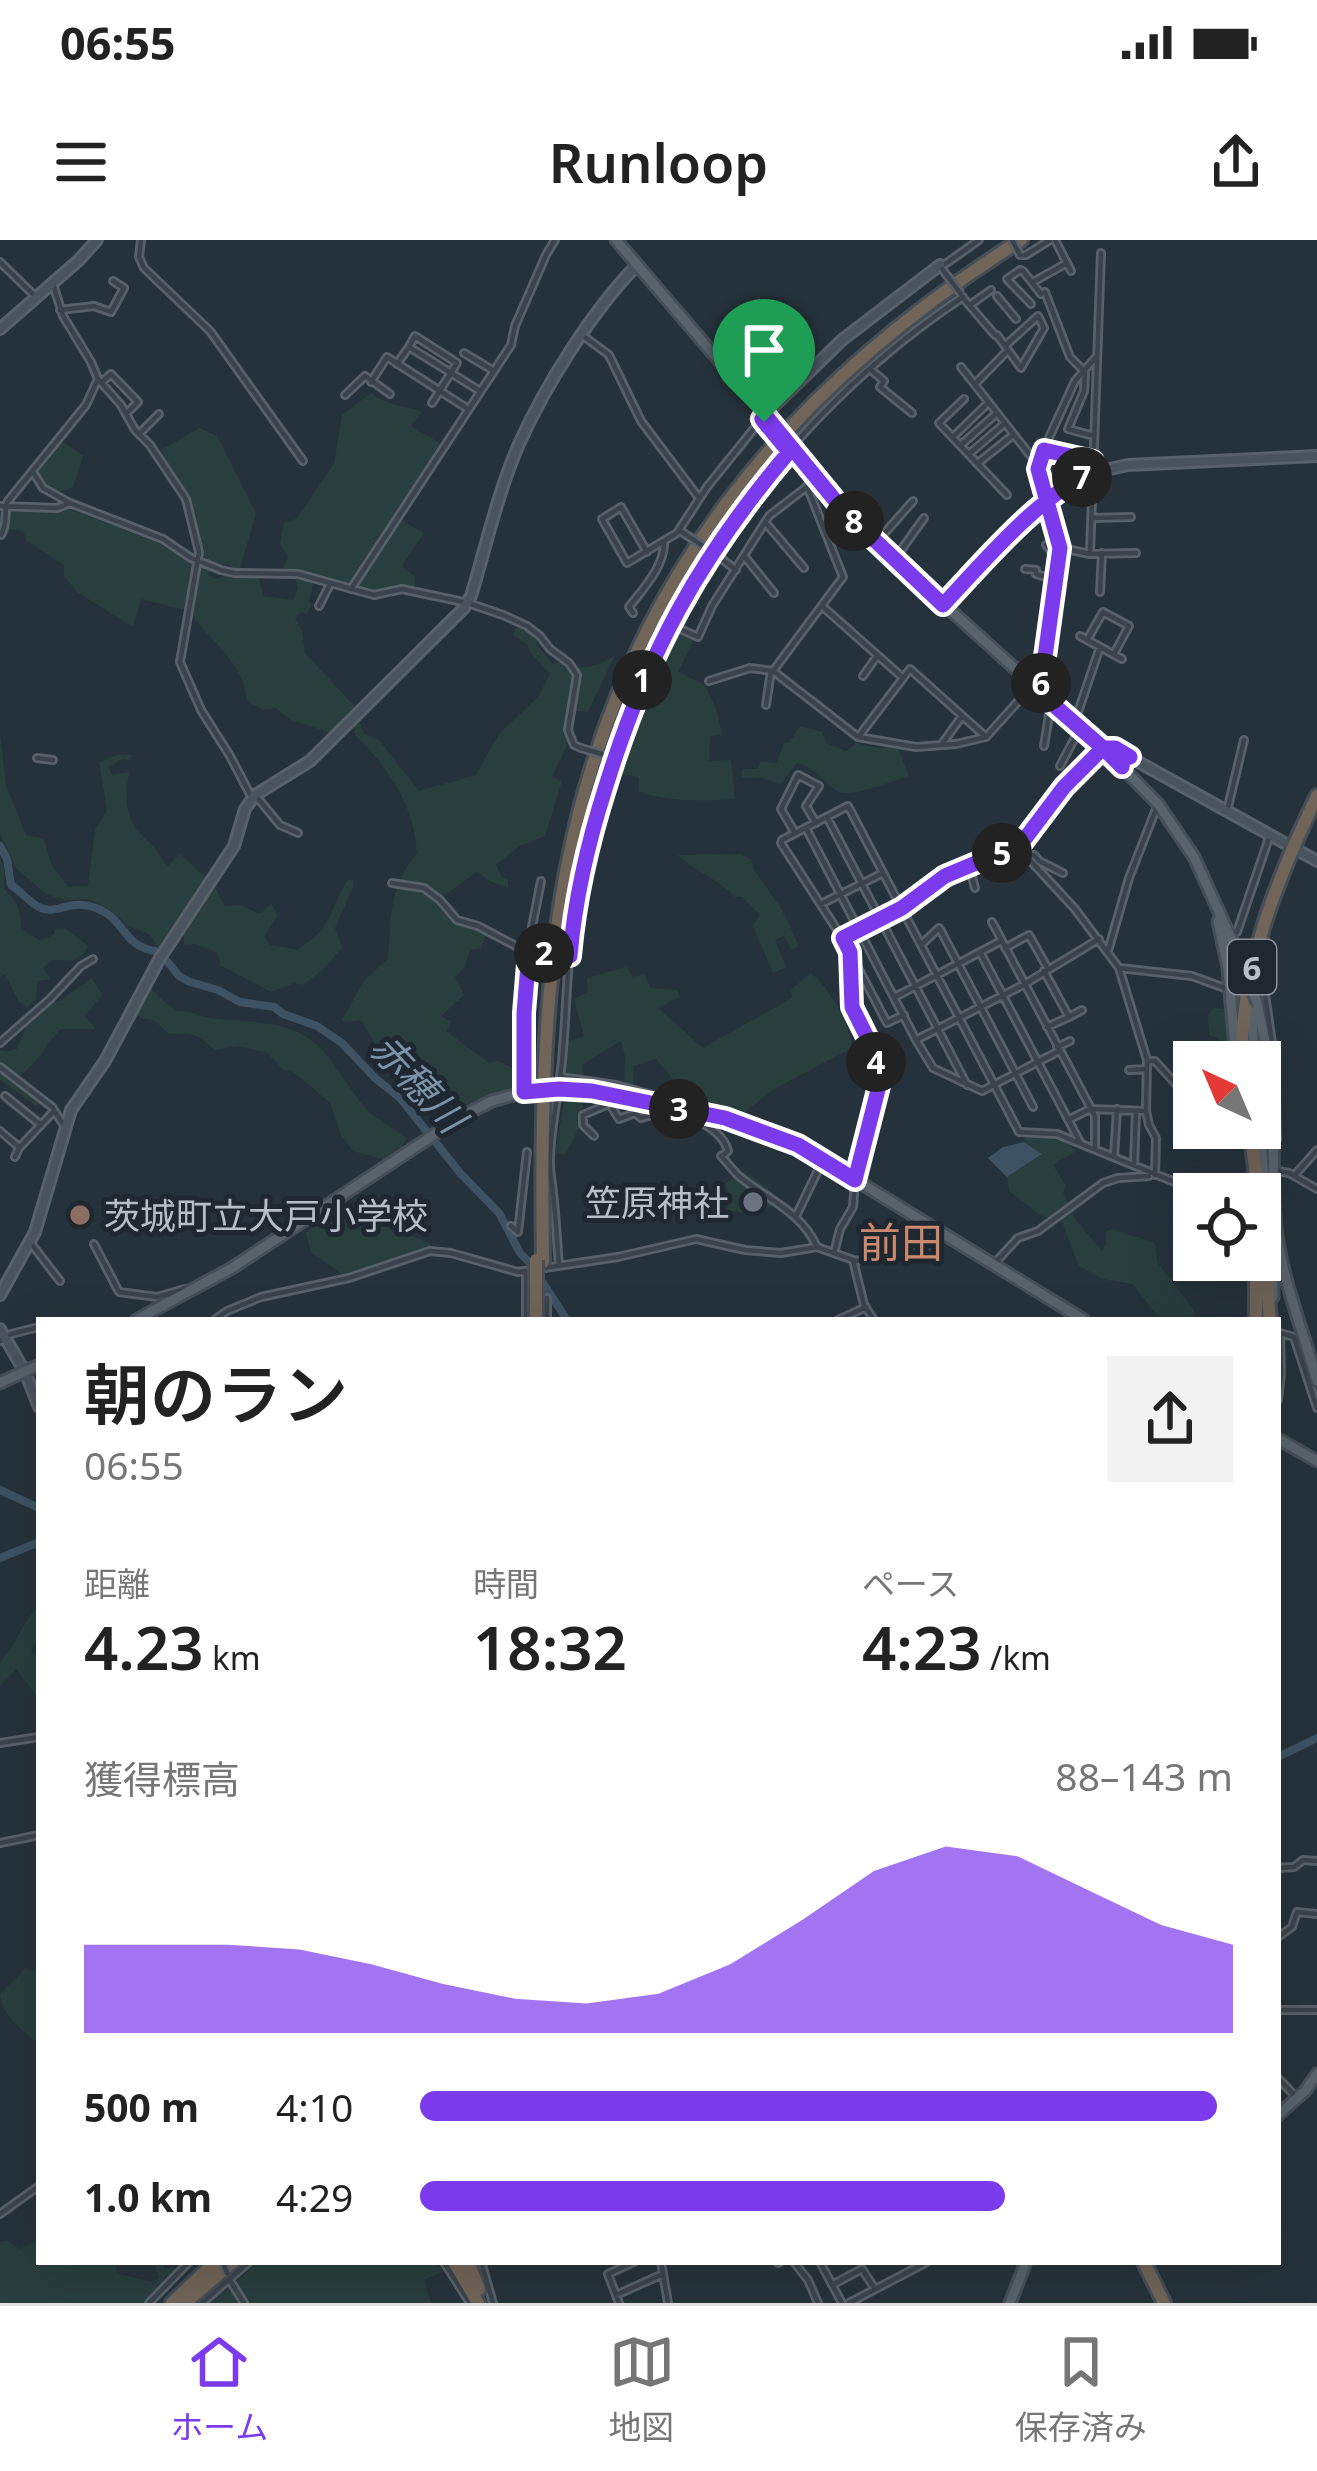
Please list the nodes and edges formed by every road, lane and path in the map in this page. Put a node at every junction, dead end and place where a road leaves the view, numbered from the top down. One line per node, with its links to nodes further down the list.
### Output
1 (97, 240): 16 (street)
2 (141, 240): 63 (street)
3 (555, 240): 34 (street)
4 (616, 240): 11 (main road)
5 (979, 240): 12 (street)
6 (1053, 240): 7 (street); 10 (street)
7 (1015, 244): 255 (highway)
8 (1101, 253): 30 (street)
9 (0, 262): 20 (street)
10 (1067, 262): 13 (street); 15 (street)
11 (637, 265): 26 (street); 52 (main road)
12 (941, 267): 18 (street, bridge); 52 (street)
13 (1071, 271)
14 (113, 281): 23 (street)
15 (1033, 283): 21 (street); 35 (street)
16 (52, 284): 20 (street); 23 (street)
17 (991, 290): 22 (street)
18 (962, 296): 22 (street); 33 (street)
19 (998, 296): 24 (street)
20 (37, 298): 25 (street)
21 (1031, 304)
22 (970, 305): 28 (street)
23 (60, 310): 38 (street)
24 (1016, 319)
25 (0, 328)
26 (582, 334): 71 (street); 103 (street)
27 (409, 346): 31 (street); 36 (street); 36 (street)
28 (1006, 348): 28 (street); 40 (street)
29 (464, 353): 34 (street)
30 (1097, 356): 35 (street); 56 (street)
31 (397, 364): 39 (street); 41 (street)
32 (961, 367): 40 (street)
33 (870, 369): 48 (street); 59 (street)
34 (494, 370): 42 (street)
35 (1084, 372): 56 (street); 60 (street)
36 (451, 373): 41 (street); 42 (street)
37 (390, 380): 39 (street)
38 (99, 381): 50 (street); 50 (street); 67 (street)
39 (371, 382): 43 (street)
40 (975, 384): 46 (street)
41 (440, 391): 45 (street); 47 (street)
42 (480, 392): 47 (street)
43 (345, 395)
44 (964, 399): 57 (street)
45 (432, 403)
46 (988, 403): 49 (street); 57 (street)
47 (468, 409): 100 (street)
48 (912, 413)
49 (997, 413): 53 (street); 58 (street)
50 (126, 414): 54 (street)
51 (159, 414): 54 (street)
52 (765, 418): 59 (main road, bridge); 71 (street)
53 (1004, 424): 55 (street); 61 (street)
54 (139, 434): 94 (street)
55 (1013, 434): 65 (street); 66 (street)
56 (1094, 436): 64 (street)
57 (953, 437): 58 (street)
58 (961, 446): 61 (street)
59 (789, 449): 69 (main road); 86 (street)
60 (1044, 450): 64 (street); 66 (street)
61 (969, 454): 65 (street)
62 (1317, 456): 68 (street)
63 (303, 461)
64 (1093, 461): 68 (street)
65 (978, 463): 70 (street)
66 (1037, 464): 73 (street)
67 (33, 472): 74 (street); 75 (street)
68 (1092, 472): 73 (street); 78 (street)
69 (812, 482): 79 (street); 83 (main road); 106 (street)
70 (1007, 495)
71 (699, 499): 80 (street)
72 (913, 501): 83 (street)
73 (1046, 501): 85 (street); 104 (street)
74 (70, 503): 75 (street); 94 (street)
75 (3, 505): 81 (street)
76 (1131, 517): 78 (street)
77 (924, 518): 93 (street)
78 (1091, 518): 89 (street)
79 (765, 522): 91 (street); 95 (street)
80 (681, 531): 82 (street); 86 (street, bridge)
81 (2, 535)
82 (664, 542): 87 (street); 107 (street)
83 (876, 543): 93 (main road)
84 (1046, 545): 92 (street)
85 (1060, 548): 89 (street); 92 (street)
86 (711, 550): 97 (street); 108 (street)
87 (647, 552): 87 (street)
88 (1136, 553): 90 (street)
89 (1090, 554): 90 (street)
90 (1102, 554): 101 (street)
91 (745, 557): 97 (street); 102 (street)
92 (1058, 559): 98 (street)
93 (894, 560): 104 (main road)
94 (198, 561): 99 (street); 135 (street)
95 (804, 568)
96 (1025, 569): 98 (street)
97 (736, 570): 108 (street)
98 (1055, 580): 117 (street)
99 (330, 584): 100 (street); 105 (street)
100 (351, 590): 103 (street)
101 (1100, 592)
102 (774, 593)
103 (468, 603): 128 (street, bridge); 135 (street)
104 (943, 605): 117 (main road)
105 (319, 606)
106 (822, 606): 111 (street); 113 (street)
107 (634, 614)
108 (669, 624): 128 (street)
109 (1100, 647): 110 (street); 110 (street); 121 (street)
110 (1114, 654): 112 (street)
111 (878, 656): 114 (street); 115 (street)
112 (1122, 658)
113 (772, 671): 116 (street); 119 (street); 122 (street)
114 (863, 676)
115 (902, 677): 120 (street); 122 (street)
116 (710, 681)
117 (1036, 690): 118 (main road); 123 (street)
118 (1052, 704): 121 (main road); 126 (street)
119 (766, 705)
120 (962, 716): 123 (street); 125 (street)
121 (1077, 726): 127 (main road); 132 (street)
122 (858, 737): 125 (street)
123 (986, 737): 125 (street)
124 (1244, 740): 137 (street)
125 (942, 744)
126 (1044, 746)
127 (1103, 748): 129 (street); 133 (main road); 145 (street)
128 (613, 757): 172 (street)
129 (1130, 757): 133 (street); 137 (street)
130 (37, 758): 131 (street)
131 (53, 760)
132 (1060, 766)
133 (1122, 767): 136 (main road)
134 (1317, 796): 146 (highway, 6)
135 (253, 797): 142 (street); 222 (street)
136 (1158, 804): 158 (main road); 168 (street)
137 (1227, 811): 144 (street)
138 (1317, 814): 146 (highway, 6)
139 (827, 817): 140 (street); 150 (street); 154 (street)
140 (816, 823): 141 (street); 143 (street)
141 (806, 828): 143 (street); 156 (street)
142 (298, 833)
143 (795, 833): 157 (street)
144 (1270, 835): 146 (street); 163 (street)
145 (1021, 844): 147 (street); 149 (street)
146 (1296, 849): 148 (street); 176 (highway, 6); 197 (highway, 6)
147 (1026, 855): 151 (street); 165 (street)
148 (1317, 860)
149 (969, 866): 155 (street); 159 (street)
150 (884, 873): 154 (street); 159 (street)
151 (1063, 873)
152 (541, 881): 169 (street)
153 (392, 883): 169 (street)
154 (862, 884): 156 (street); 160 (street)
155 (975, 888)
156 (840, 895): 157 (street); 162 (street)
157 (821, 904): 164 (street)
158 (1214, 904): 176 (main road); 181 (main road)
159 (902, 908): 160 (street); 166 (street)
160 (880, 919): 162 (street); 180 (street)
161 (992, 922): 167 (street)
162 (859, 930): 164 (street); 183 (street)
163 (1237, 932)
164 (843, 938): 170 (street)
165 (1099, 939): 168 (street); 177 (street)
166 (922, 945): 174 (street); 178 (street)
167 (1003, 945): 171 (street); 177 (street); 179 (street)
168 (1108, 951): 175 (street)
169 (531, 952): 172 (street, bridge); 211 (street)
170 (850, 952): 185 (street); 189 (street)
171 (980, 952): 174 (street); 182 (street)
172 (568, 956): 209 (street)
173 (93, 959): 200 (street)
174 (958, 964): 178 (street); 184 (street)
175 (1119, 968): 181 (street); 203 (street)
176 (1252, 969): 186 (highway, 6); 237 (street)
177 (1046, 970): 179 (street); 191 (street)
178 (937, 975): 180 (street); 190 (street)
179 (1024, 984): 182 (street); 193 (street)
180 (916, 986): 183 (street); 192 (street)
181 (1231, 991): 196 (main road)
182 (1003, 995): 184 (street); 202 (street)
183 (894, 998): 189 (street)
184 (982, 1006): 190 (street); 206 (street)
185 (852, 1007): 188 (street); 241 (street)
186 (1254, 1008): 198 (highway, 6); 199 (main road)
187 (1082, 1010): 191 (street)
188 (843, 1014)
189 (904, 1016): 194 (street)
190 (959, 1017): 192 (street); 208 (street)
191 (1069, 1017): 193 (street)
192 (938, 1028): 194 (street); 210 (street)
193 (1047, 1028): 201 (street)
194 (916, 1040): 210 (street)
195 (1070, 1041): 201 (street)
196 (1241, 1041)
197 (1245, 1041)
198 (1248, 1041)
199 (1265, 1041)
200 (0, 1042)
201 (1058, 1049): 202 (street); 215 (street)
202 (1038, 1062): 206 (street); 220 (street)
203 (1147, 1065): 205 (street); 207 (street); 219 (street)
204 (0, 1067): 217 (street)
205 (1129, 1070)
206 (1016, 1073): 208 (street); 213 (street)
207 (1173, 1081)
208 (994, 1084): 210 (street); 225 (street)
209 (558, 1085): 211 (main road, bridge); 214 (main road); 214 (street); 254 (street)
210 (967, 1085)
211 (526, 1092): 260 (main road)
212 (5, 1096): 221 (street)
213 (1033, 1106)
214 (674, 1108): 235 (main road)
215 (1090, 1109): 216 (street); 220 (street); 229 (street)
216 (1117, 1109): 218 (street); 234 (street)
217 (54, 1111): 221 (street); 222 (street)
218 (1136, 1111): 219 (street); 236 (street)
219 (1146, 1111): 239 (street)
220 (1068, 1120): 225 (street)
221 (41, 1125): 226 (street)
222 (65, 1127): 247 (street)
223 (0, 1132): 226 (street)
224 (594, 1136): 244 (street)
225 (1082, 1144): 229 (street)
226 (20, 1148): 233 (street)
227 (1262, 1149): 232 (main road)
228 (1273, 1149): 237 (main road)
229 (1095, 1150): 234 (street)
230 (1317, 1150): 240 (street)
231 (527, 1152): 245 (street)
232 (1262, 1154): 238 (main road); 270 (main road)
233 (15, 1156)
234 (1114, 1157): 236 (street)
235 (823, 1160): 241 (main road); 244 (street)
236 (1134, 1165): 239 (street)
237 (1275, 1170): 240 (street)
238 (1266, 1173)
239 (1154, 1175): 242 (street); 253 (street)
240 (1294, 1176): 243 (street)
241 (855, 1180): 246 (main road); 251 (street)
242 (1173, 1182)
243 (1317, 1189)
244 (796, 1216): 249 (street)
245 (511, 1226)
246 (946, 1235): 252 (street); 253 (main road)
247 (31, 1243): 256 (street); 259 (street)
248 (94, 1244): 260 (street)
249 (817, 1247): 251 (street); 254 (street)
250 (1281, 1248): 277 (main road)
251 (834, 1252): 252 (street)
252 (853, 1260): 262 (street)
253 (993, 1265): 268 (main road)
254 (559, 1266): 255 (street)
255 (535, 1267): 263 (highway, bridge); 265 (street)
256 (60, 1281)
257 (1259, 1281): 269 (highway)
258 (1268, 1281): 271 (highway)
259 (0, 1294)
260 (188, 1294): 264 (main road)
261 (547, 1298): 263 (street)
262 (866, 1307): 266 (street); 267 (street)
263 (540, 1316)
264 (142, 1317)
265 (218, 1317)
266 (844, 1317)
267 (872, 1317)
268 (1079, 1317)
269 (1263, 1317)
270 (1264, 1317)
271 (1264, 1317)
272 (36, 1328): 274 (street)
273 (1281, 1333): 280 (street)
274 (2, 1336): 276 (street)
275 (36, 1366): 276 (main road)
276 (25, 1372): 278 (main road); 279 (street)
277 (1317, 1381)
278 (0, 1384)
279 (36, 1400)
280 (1317, 1408)
281 (1281, 1440): 282 (main road)
282 (1317, 1461)
283 (36, 1738): 284 (street)
284 (0, 1743)
285 (36, 1835): 286 (street)
286 (0, 1843)
287 (1317, 1861): 288 (street)
288 (1281, 1868)
289 (1317, 1914): 290 (street)
290 (1281, 1935)
291 (1281, 2010): 292 (street)
292 (1317, 2010)
293 (1317, 2074): 295 (main road)
294 (1281, 2081): 295 (street)
295 (1298, 2098): 296 (main road)
296 (1281, 2112)
297 (36, 2188): 298 (street)
298 (0, 2214)
299 (186, 2265): 317 (street)
300 (200, 2265): 318 (highway)
301 (447, 2265): 322 (street)
302 (458, 2265): 322 (highway)
303 (474, 2265): 322 (highway)
304 (628, 2265): 315 (street)
305 (662, 2265): 312 (street)
306 (796, 2265): 324 (street)
307 (822, 2265): 313 (street)
308 (921, 2265): 314 (street)
309 (1025, 2265): 326 (main road)
310 (1148, 2265): 327 (highway)
311 (225, 2267): 318 (highway); 319 (highway); 320 (street); 321 (street)
312 (663, 2274): 315 (street); 316 (street)
313 (832, 2284): 314 (street); 325 (street)
314 (875, 2289): 325 (street)
315 (617, 2299)
316 (668, 2300): 323 (street)
317 (149, 2303)
318 (168, 2303)
319 (184, 2303)
320 (202, 2303)
321 (244, 2303)
322 (482, 2303)
323 (653, 2303)
324 (818, 2303)
325 (845, 2303)
326 (1010, 2303)
327 (1166, 2303)

